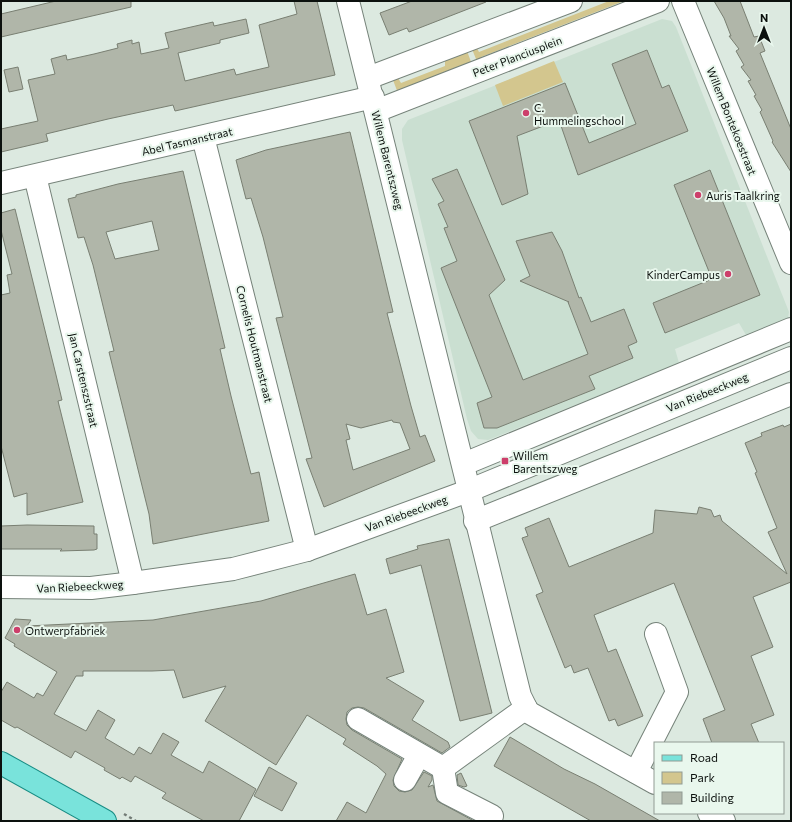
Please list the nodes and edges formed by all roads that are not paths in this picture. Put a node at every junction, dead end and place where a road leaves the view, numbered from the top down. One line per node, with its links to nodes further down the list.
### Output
1 (348, 1): 5 (street, Willem Barentszweg)
2 (571, 1): 5 (street)
3 (658, 1): 5 (street, Peter Planciusplein)
4 (683, 1): 9 (street, Willem Bontekoestraat)
5 (372, 95): 6 (street, Abel Tasmanstraat); 13 (street, Willem Barentszweg)
6 (203, 137): 7 (street, Abel Tasmanstraat); 16 (street, Cornelis Houtmanstraat)
7 (36, 176): 8 (street, Abel Tasmanstraat); 17 (street, Jan Carstenszstraat)
8 (1, 183)
9 (791, 263)
10 (791, 329): 13 (street)
11 (791, 358): 14 (street, Van Riebeeckweg)
12 (791, 394): 15 (street)
13 (464, 464): 14 (street, Willem Barentszweg)
14 (468, 491): 15 (street, Willem Barentszweg); 16 (street, Van Riebeeckweg)
15 (475, 521): 20 (street, Willem Barentszweg)
16 (307, 550): 17 (street, Van Riebeeckweg)
17 (133, 583): 18 (street, Van Riebeeckweg)
18 (1, 587)
19 (656, 634): 25 (street)
20 (526, 708): 24 (street); 25 (street)
21 (358, 719): 22 (street)
22 (419, 755): 24 (street); 26 (street)
23 (1, 762): 28 (main road)
24 (443, 768): 29 (street)
25 (636, 772): 27 (street)
26 (405, 780)
27 (654, 782)
28 (105, 821)
29 (490, 821)

